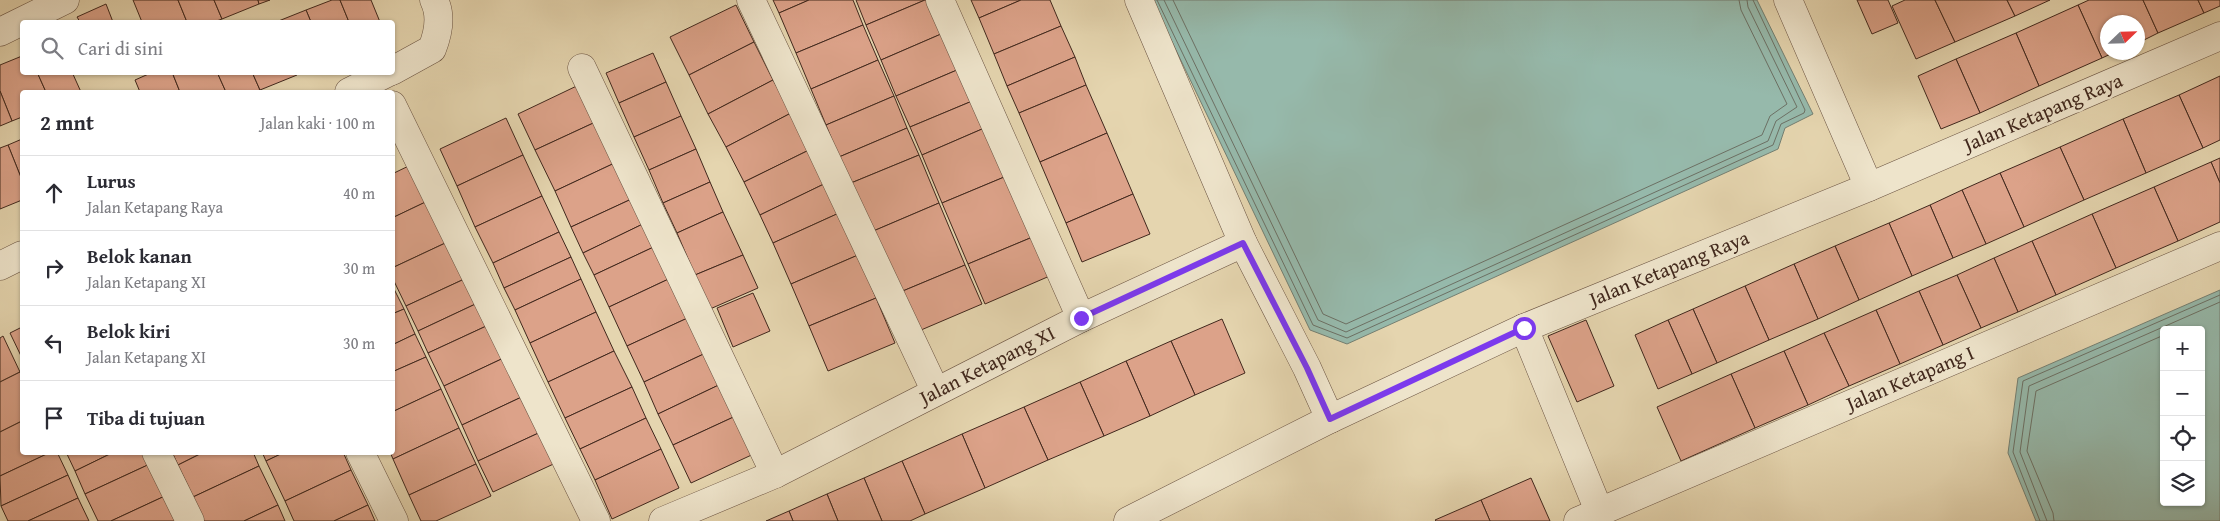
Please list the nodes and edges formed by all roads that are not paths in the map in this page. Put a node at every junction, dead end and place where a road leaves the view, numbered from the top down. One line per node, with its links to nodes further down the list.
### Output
1 (65, 0): 7 (street)
2 (434, 0): 12 (street)
3 (751, 0): 23 (street)
4 (940, 0): 21 (street)
5 (1138, 0): 17 (street)
6 (1788, 0): 16 (street)
7 (24, 20)
8 (20, 22): 9 (street)
9 (0, 32)
10 (2220, 36): 16 (street, Jalan Ketapang Raya)
11 (582, 68): 27 (street)
12 (395, 73)
13 (387, 78): 14 (street)
14 (354, 90)
15 (395, 111): 31 (street)
16 (1869, 187): 22 (street, Jalan Ketapang Raya)
17 (1243, 243): 21 (street, Jalan Ketapang XI); 24 (street)
18 (2220, 246): 28 (street, Jalan Ketapang I)
19 (20, 256): 20 (street)
20 (0, 266)
21 (1081, 318): 23 (street, Jalan Ketapang XI)
22 (1524, 328): 24 (street, Jalan Ketapang Raya); 28 (street, Jalan Ketapang I)
23 (935, 390): 27 (street, Jalan Ketapang XI)
24 (1330, 419): 33 (street, Jalan Ketapang Raya)
25 (157, 455): 29 (street)
26 (361, 455): 30 (street)
27 (775, 474): 32 (street, Jalan Ketapang XI)
28 (1589, 516)
29 (190, 521)
30 (394, 521)
31 (596, 521)
32 (663, 521)
33 (1128, 521)

